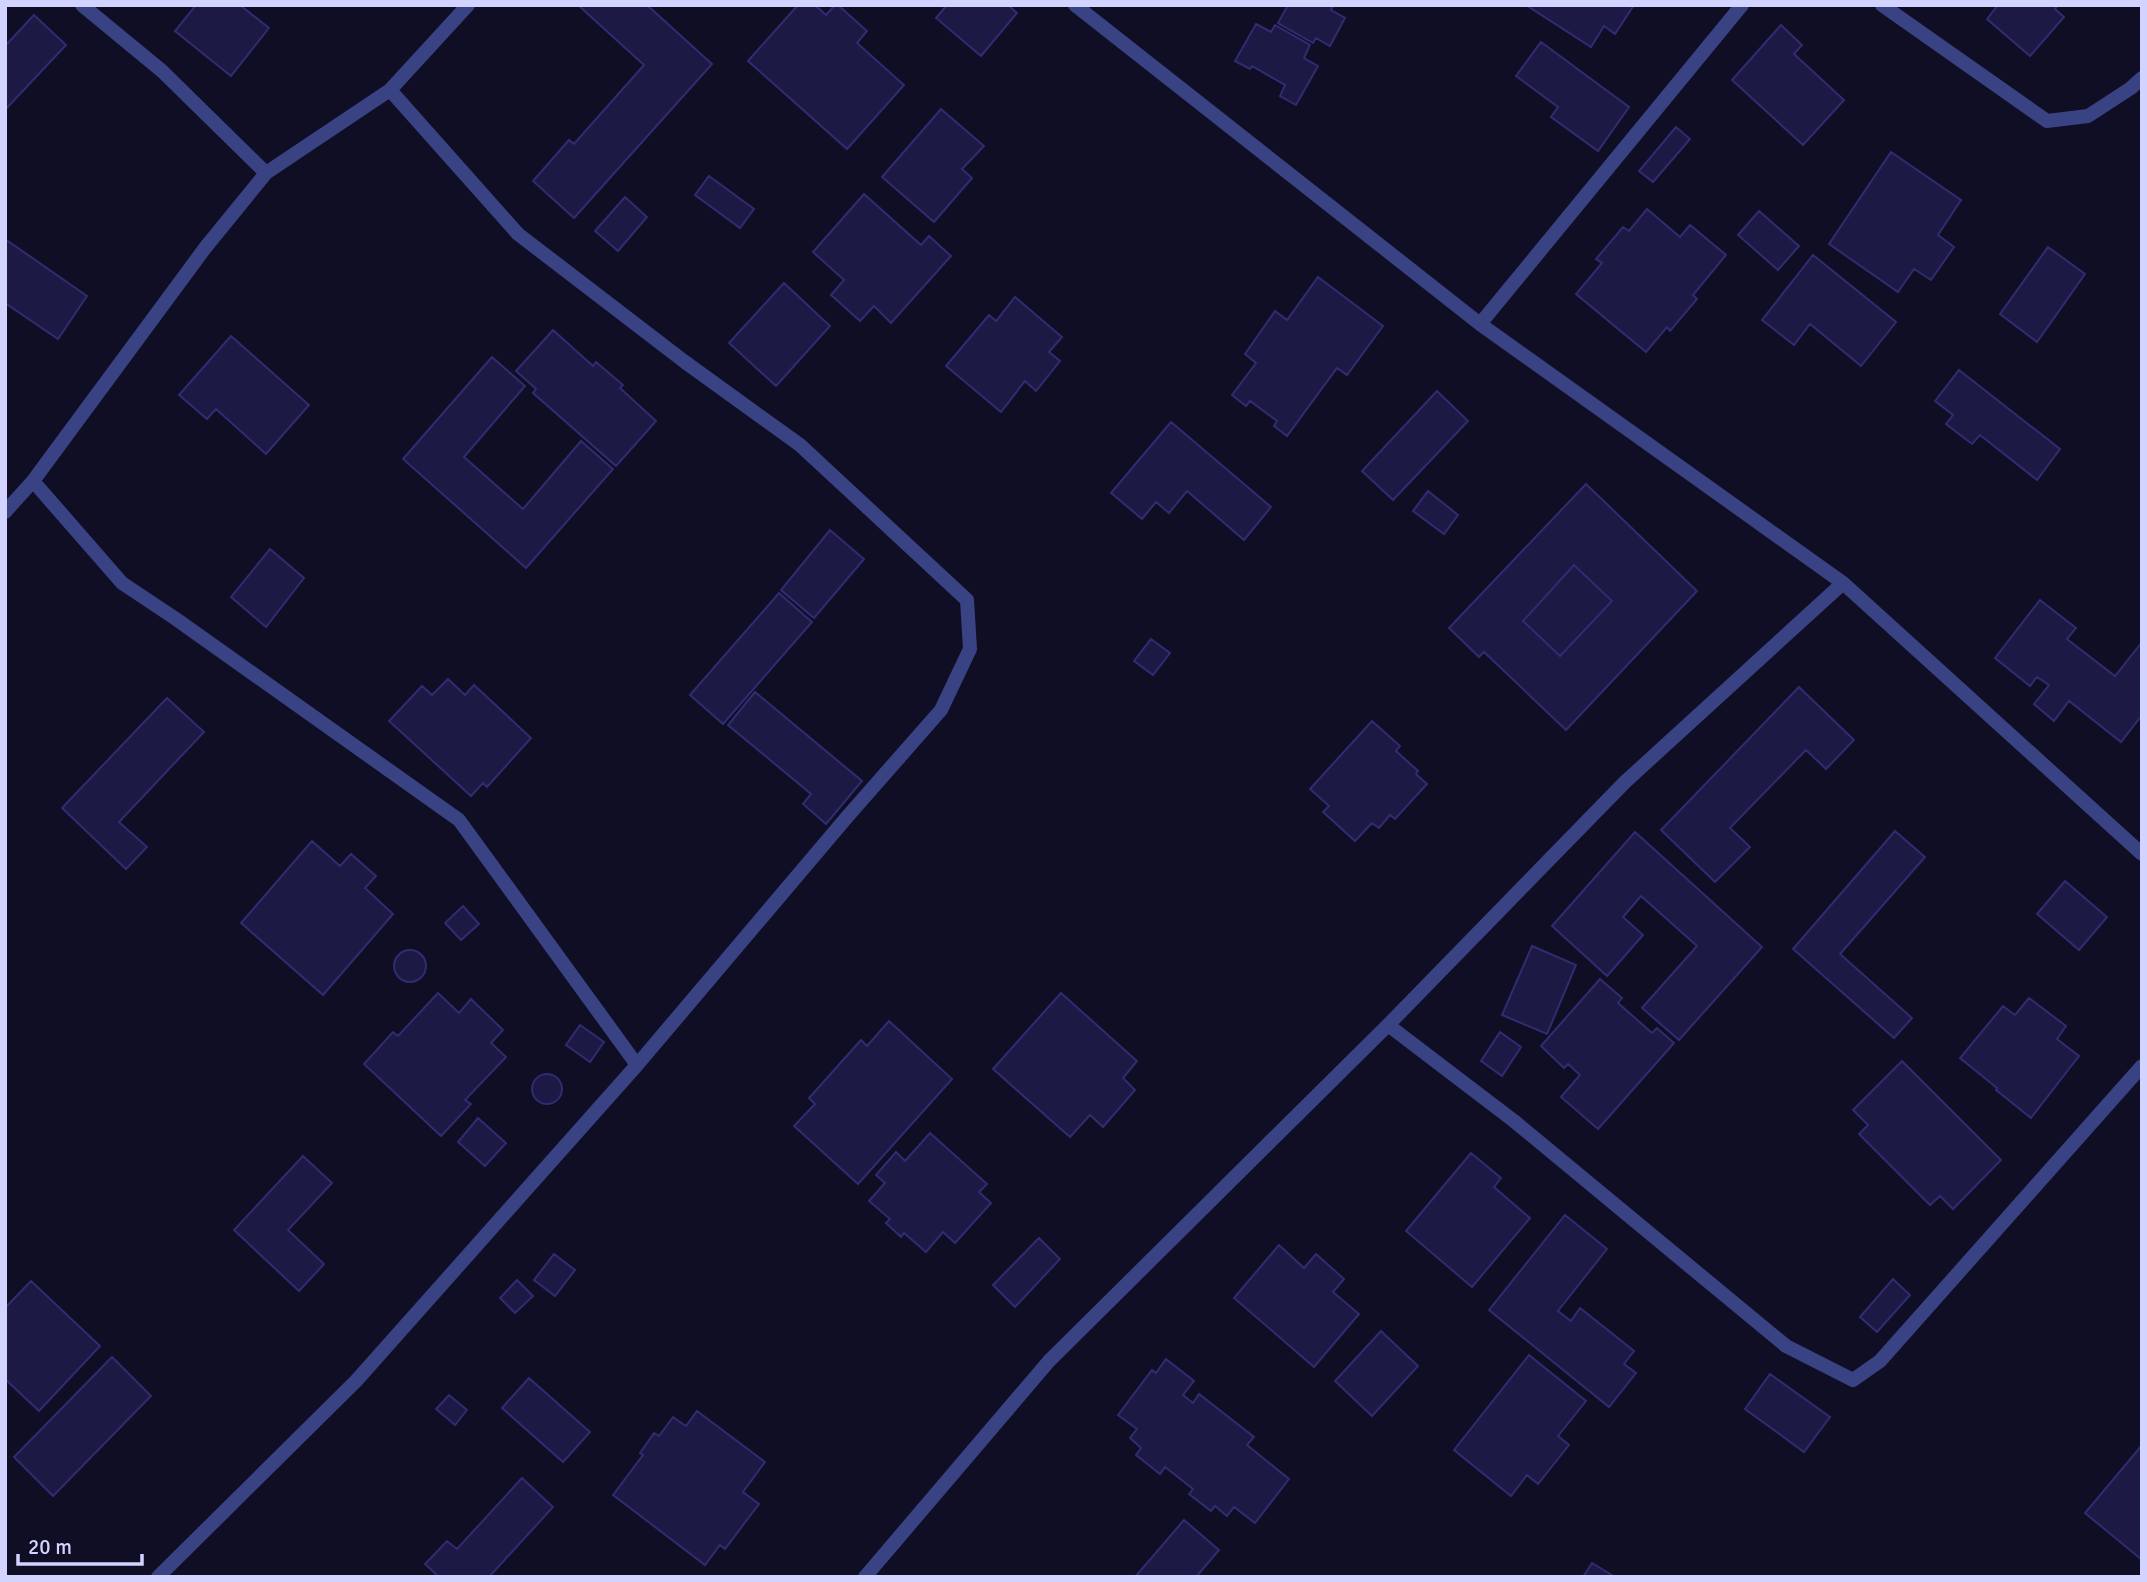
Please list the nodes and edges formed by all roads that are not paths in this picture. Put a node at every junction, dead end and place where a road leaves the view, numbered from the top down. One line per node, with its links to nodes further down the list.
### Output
1 (82, 5): 8 (street)
2 (468, 5): 7 (street)
3 (1075, 5): 9 (street)
4 (1742, 5): 9 (street)
5 (1882, 5): 6 (street)
6 (2142, 78)
7 (390, 90): 8 (street); 15 (street)
8 (266, 173): 10 (street)
9 (1479, 324): 12 (street)
10 (33, 481): 11 (street); 15 (street)
11 (5, 513)
12 (1843, 583): 13 (street); 14 (street)
13 (2142, 854)
14 (1388, 1025): 16 (street); 18 (street)
15 (637, 1065): 17 (street)
16 (2142, 1066)
17 (158, 1577)
18 (865, 1577)

